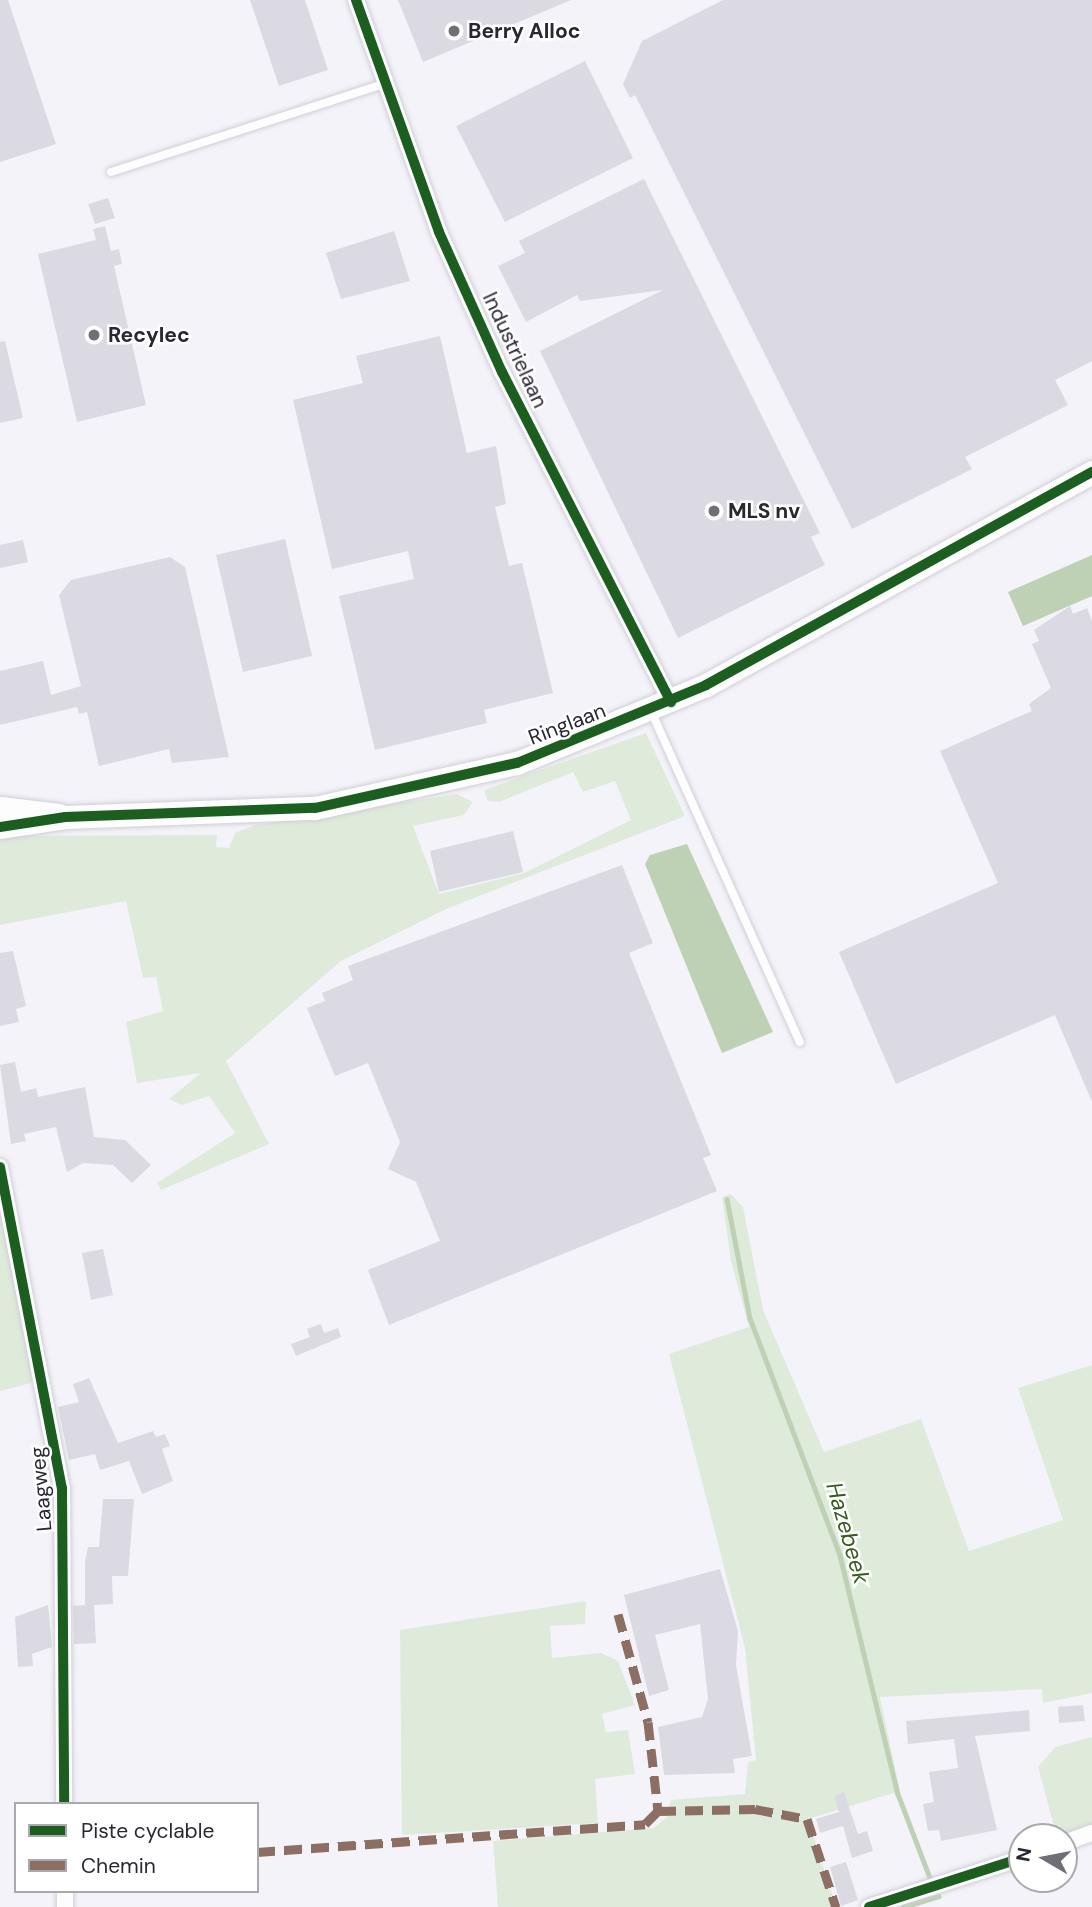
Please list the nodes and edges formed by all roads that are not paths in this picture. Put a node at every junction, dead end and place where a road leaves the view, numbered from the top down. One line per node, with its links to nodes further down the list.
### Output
1 (356, 0): 2 (street, Industrielaan)
2 (383, 84): 3 (lane); 5 (street, Industrielaan)
3 (111, 172)
4 (1092, 472): 5 (main road, Ringlaan)
5 (661, 706): 7 (main road, Ringlaan); 9 (lane)
6 (0, 808): 7 (main road, Ringlaan)
7 (65, 817): 8 (main road, Ringlaan)
8 (0, 827)
9 (800, 1042)
10 (1, 1171): 11 (street, Laagweg)
11 (64, 1802)
12 (1008, 1862): 13 (street)
13 (869, 1907)

